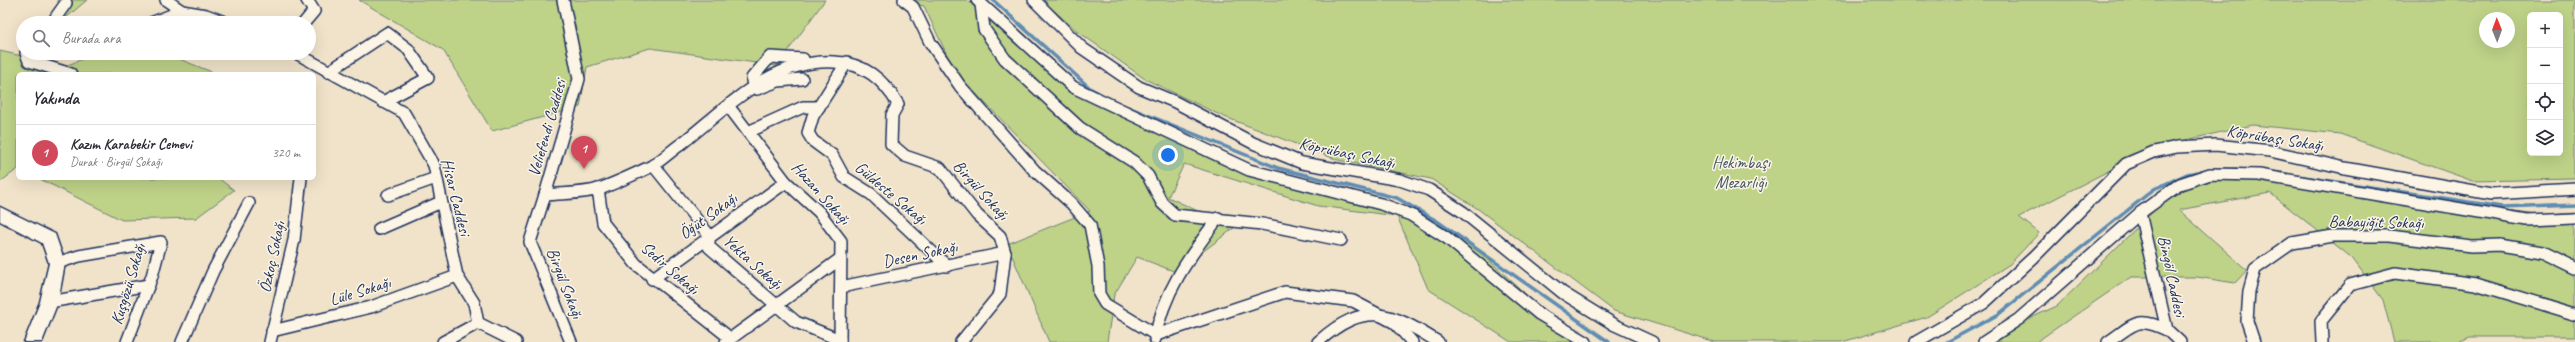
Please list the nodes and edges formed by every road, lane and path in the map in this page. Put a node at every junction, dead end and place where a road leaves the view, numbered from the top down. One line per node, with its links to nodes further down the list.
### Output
1 (166, 0): 8 (street)
2 (307, 0): 12 (street)
3 (563, 0): 33 (street, Veliefendi Caddesi)
4 (904, 0): 59 (street)
5 (1034, 0): 73 (street, Köprübaşı Sokağı)
6 (979, 2): 38 (street); 72 (street)
7 (66, 3): 9 (street)
8 (182, 11): 10 (street); 11 (street)
9 (58, 16)
10 (169, 16)
11 (209, 16)
12 (310, 16)
13 (29, 60): 17 (street)
14 (308, 60): 18 (street, Hisar Caddesi)
15 (816, 60): 16 (street, Birgül Sokağı); 20 (street, Birgül Sokağı); 20 (street, Birgül Sokağı)
16 (847, 62): 24 (street, Güldeste Sokağı); 43 (street, Birgül Sokağı)
17 (65, 72)
18 (328, 72): 22 (street, Hisar Caddesi); 22 (street)
19 (802, 79): 21 (street)
20 (758, 83): 21 (street, Birgül Sokağı)
21 (743, 94): 23 (street, Birgül Sokağı)
22 (383, 102): 27 (street, Hisar Caddesi)
23 (728, 106): 25 (street, Hazan Sokağı); 26 (street, Birgül Sokağı)
24 (819, 108): 25 (street); 46 (street, Güldeste Sokağı)
25 (748, 132): 29 (street, Hazan Sokağı)
26 (653, 165): 30 (street, Birgül Sokağı); 41 (street, Yekta Sokağı)
27 (436, 178): 32 (street); 34 (street, Hisar Caddesi)
28 (301, 180): 58 (street, Özkoç Sokağı)
29 (786, 182): 41 (street, Öğüt Sokağı); 44 (street, Hazan Sokağı)
30 (598, 189): 33 (street, Birgül Sokağı); 49 (street, Sedir Sokağı)
31 (2575, 189): 74 (street, Köprübaşı Sokağı)
32 (388, 195)
33 (545, 195): 67 (street, Birgül Sokağı)
34 (442, 202): 40 (street); 48 (street, Hisar Caddesi)
35 (249, 203): 64 (street)
36 (0, 213): 45 (main road)
37 (2140, 213): 39 (street); 57 (street, Bingöl Caddesi); 75 (street)
38 (1218, 218): 42 (street); 59 (street)
39 (2575, 218)
40 (379, 228)
41 (709, 235): 49 (street, Öğüt Sokağı); 53 (street, Yekta Sokağı)
42 (1341, 240)
43 (1005, 253): 46 (street, Desen Sokağı); 68 (street, Birgül Sokağı)
44 (840, 259): 51 (street, Hazan Sokağı); 53 (street)
45 (58, 263): 50 (street, Kuşgözü Sokağı); 52 (main road)
46 (947, 266): 51 (street, Desen Sokağı)
47 (2575, 268): 78 (street, Babayiğit Sokağı)
48 (457, 276): 56 (street, Hisar Caddesi); 58 (street, Lüle Sokağı)
49 (652, 279): 60 (street, Sedir Sokağı)
50 (149, 285): 52 (street); 63 (street, Kuşgözü Sokağı)
51 (841, 287): 61 (street, Hazan Sokağı)
52 (49, 302): 62 (main road)
53 (777, 306): 60 (street); 61 (street, Yekta Sokağı)
54 (1379, 314): 59 (street); 69 (street); 70 (street); 71 (street)
55 (2575, 314): 79 (street)
56 (478, 323): 65 (street); 66 (street)
57 (2167, 330): 76 (street); 77 (street, Bingöl Caddesi)
58 (271, 336)
59 (1156, 338)
60 (728, 340)
61 (840, 341)
62 (33, 342)
63 (127, 342)
64 (182, 342)
65 (443, 342)
66 (516, 342)
67 (571, 342)
68 (961, 342)
69 (1318, 342)
70 (1412, 342)
71 (1438, 342)
72 (1586, 342)
73 (1652, 342)
74 (1916, 342)
75 (1984, 342)
76 (2108, 342)
77 (2180, 342)
78 (2254, 342)
79 (2322, 342)

